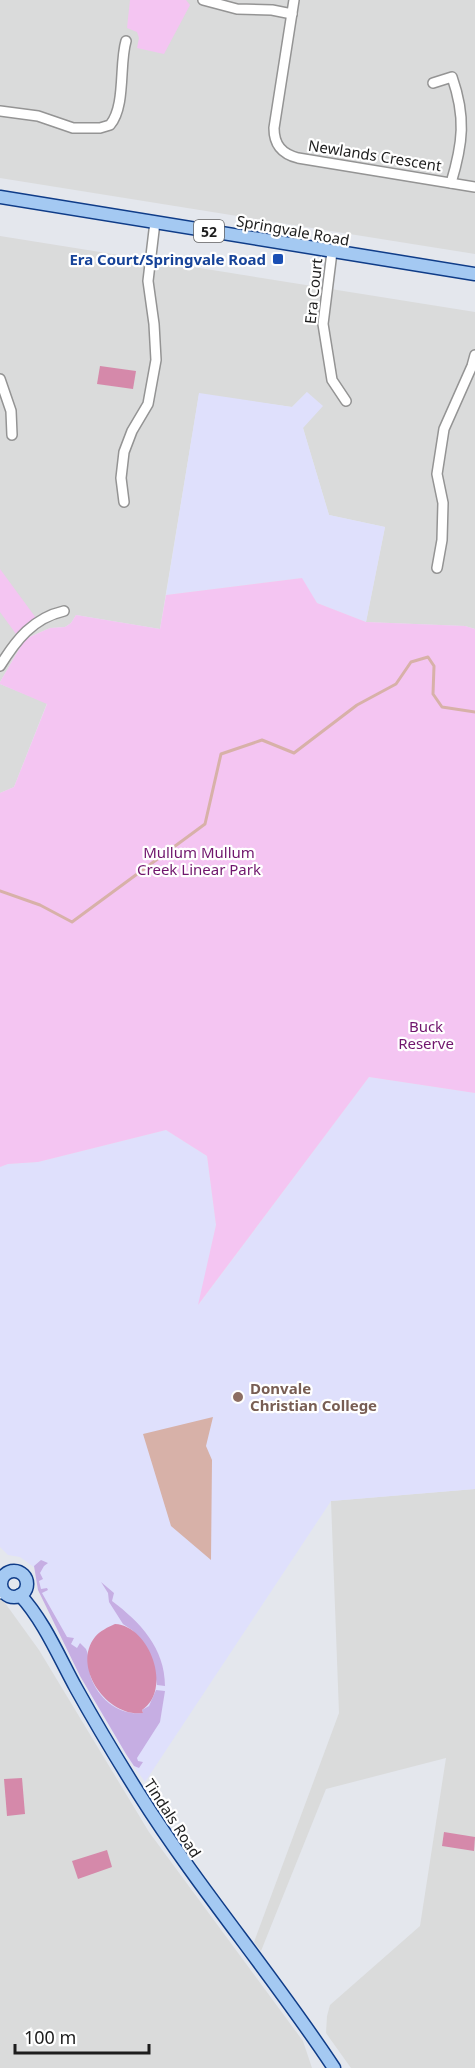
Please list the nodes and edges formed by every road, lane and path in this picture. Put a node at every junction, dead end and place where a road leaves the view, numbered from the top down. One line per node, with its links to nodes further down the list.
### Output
1 (203, 0): 3 (street)
2 (294, 0): 3 (street, Newlands Crescent)
3 (292, 14): 7 (street, Newlands Crescent)
4 (126, 41): 6 (street)
5 (433, 83): 7 (street)
6 (0, 111)
7 (451, 183): 8 (street, Newlands Crescent)
8 (475, 187)
9 (0, 196): 10 (main road, Springvale Road / 52)
10 (155, 222): 11 (main road, Springvale Road / 52); 17 (street)
11 (332, 252): 12 (main road, Springvale Road / 52); 15 (street, Era Court)
12 (475, 274)
13 (475, 355): 18 (street)
14 (0, 379): 16 (street)
15 (346, 401)
16 (12, 435)
17 (124, 502)
18 (437, 568)
19 (64, 611): 20 (street)
20 (0, 666)
21 (2, 1572): 22 (main road); 23 (main road)
22 (2, 1593): 23 (main road)
23 (20, 1595): 24 (main road, Tindals Road)
24 (319, 2045): 25 (main road, Tindals Road); 26 (main road, Tindals Road)
25 (325, 2068)
26 (334, 2068)

